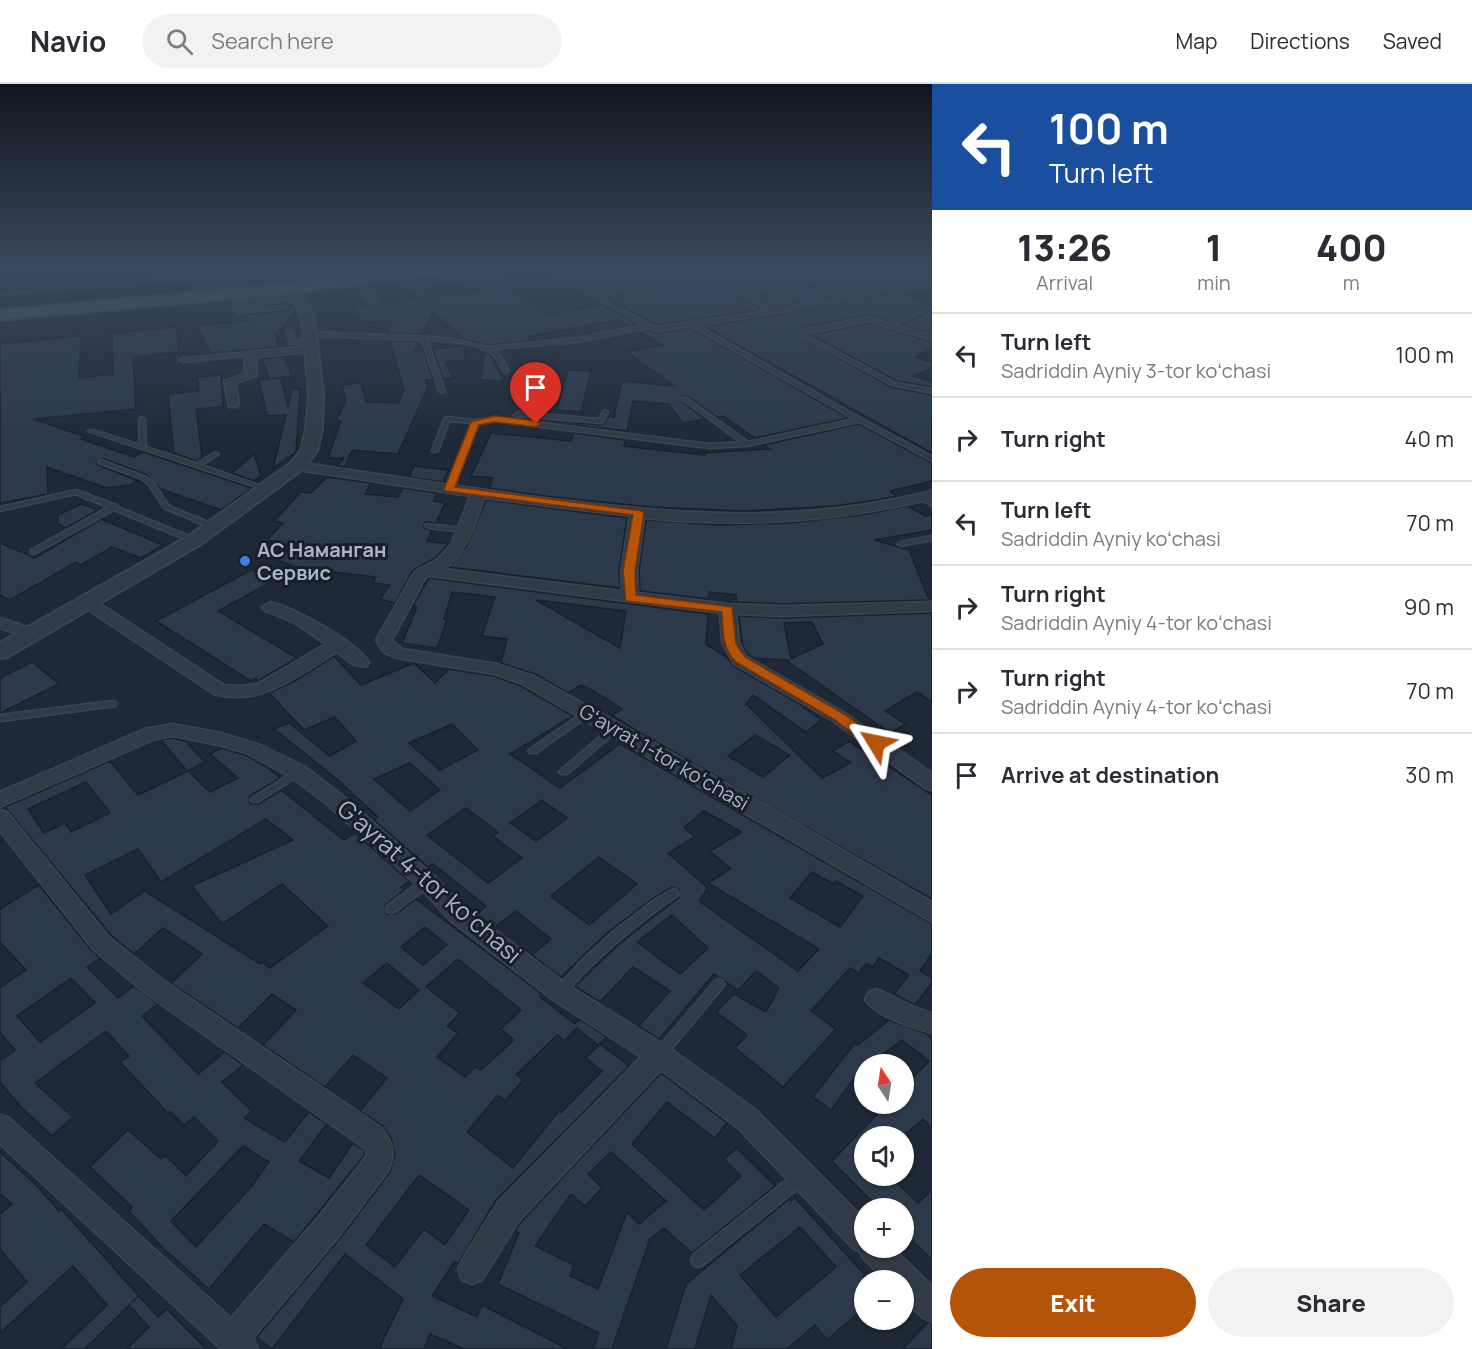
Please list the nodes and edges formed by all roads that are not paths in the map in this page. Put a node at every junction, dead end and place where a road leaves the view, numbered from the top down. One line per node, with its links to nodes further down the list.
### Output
1 (309, 328): 9 (street)
2 (638, 328): 10 (lane)
3 (699, 328): 22 (lane)
4 (817, 328): 15 (lane)
5 (901, 328): 7 (lane)
6 (289, 331): 9 (lane)
7 (932, 338)
8 (424, 339): 9 (lane); 10 (lane); 14 (lane)
9 (310, 341): 11 (street); 33 (street)
10 (488, 348): 13 (lane)
11 (250, 354): 12 (lane); 17 (street)
12 (183, 360)
13 (506, 371)
14 (442, 391)
15 (932, 391)
16 (685, 399): 26 (lane)
17 (233, 404)
18 (451, 408): 21 (lane)
19 (605, 412): 23 (lane)
20 (142, 419): 27 (lane)
21 (447, 419): 24 (lane); 28 (lane)
22 (860, 420): 26 (lane); 30 (lane)
23 (513, 421): 24 (lane); 26 (lane)
24 (475, 422): 35 (lane)
25 (91, 431): 27 (lane)
26 (747, 444)
27 (143, 447): 32 (lane)
28 (435, 451)
29 (216, 454): 32 (lane)
30 (932, 459)
31 (101, 462): 41 (lane)
32 (196, 466): 34 (lane)
33 (297, 466): 34 (street); 35 (street)
34 (267, 489): 41 (street)
35 (449, 489): 36 (street)
36 (478, 494): 40 (street); 43 (street)
37 (929, 499): 40 (street)
38 (115, 506): 39 (lane); 45 (lane); 47 (lane)
39 (0, 508)
40 (638, 513): 49 (street)
41 (214, 526): 45 (street)
42 (429, 526): 43 (lane)
43 (465, 530): 48 (street)
44 (932, 538): 46 (lane)
45 (195, 540): 50 (street)
46 (901, 544)
47 (34, 552)
48 (431, 572): 49 (street); 60 (street, Gʻayrat 1-tor koʻchasi)
49 (630, 598): 53 (street)
50 (87, 602): 55 (street); 56 (street)
51 (930, 606): 53 (street)
52 (270, 607): 56 (street)
53 (728, 609): 66 (street)
54 (0, 623): 55 (street)
55 (33, 634): 57 (street)
56 (338, 644): 58 (street)
57 (0, 652)
58 (361, 662)
59 (113, 704): 61 (lane)
60 (587, 713): 62 (street, Gʻayrat 1-tor koʻchasi); 63 (lane)
61 (0, 718)
62 (614, 729): 65 (lane); 73 (street, Gʻayrat 1-tor koʻchasi)
63 (532, 751)
64 (298, 772): 67 (lane); 68 (street, G'ayrat 4-tor koʻchasi); 70 (street, G'ayrat 4-tor koʻchasi)
65 (564, 772)
66 (932, 783)
67 (255, 800)
68 (0, 801)
69 (0, 817): 86 (street)
70 (426, 882): 72 (lane); 75 (street, G'ayrat 4-tor koʻchasi)
71 (673, 893): 75 (lane)
72 (391, 909)
73 (932, 913)
74 (719, 984): 78 (lane)
75 (560, 992): 78 (street, G'ayrat 4-tor koʻchasi)
76 (877, 999): 77 (street)
77 (932, 1023)
78 (659, 1056): 80 (street, G'ayrat 4-tor koʻchasi); 84 (street)
79 (0, 1127): 86 (street)
80 (802, 1177): 81 (street, G'ayrat 4-tor koʻchasi); 83 (lane)
81 (854, 1229)
82 (883, 1258): 85 (street)
83 (698, 1260)
84 (472, 1270)
85 (932, 1307)
86 (238, 1344)

